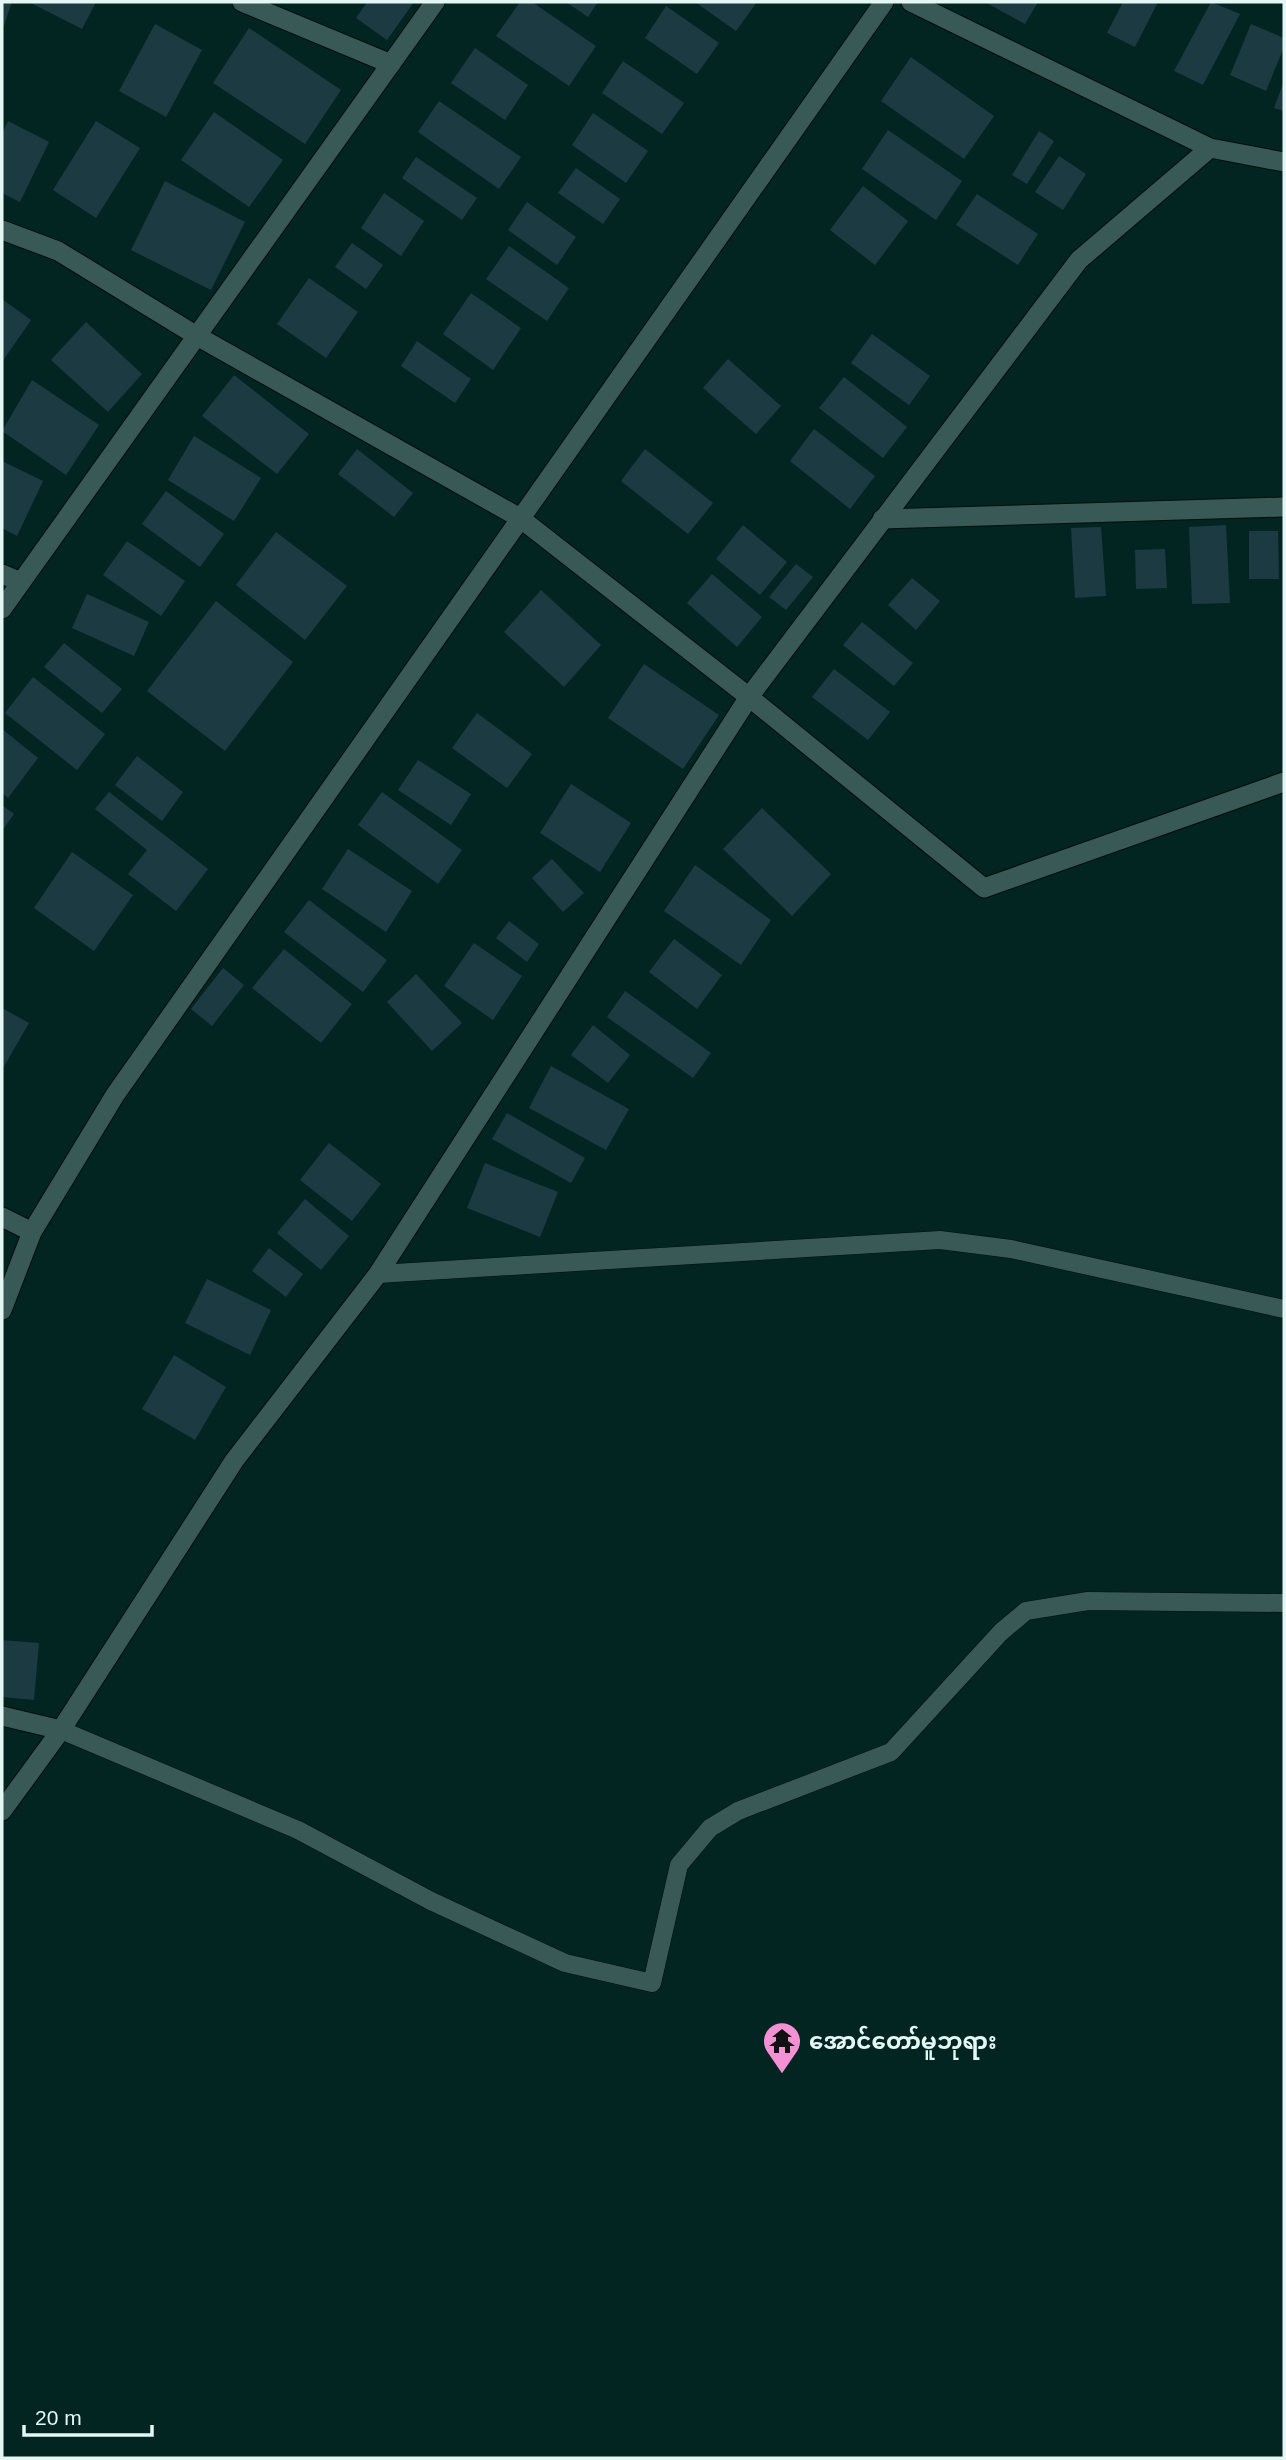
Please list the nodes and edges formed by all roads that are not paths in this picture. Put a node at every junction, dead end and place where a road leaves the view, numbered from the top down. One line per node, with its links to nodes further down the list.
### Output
1 (242, 2): 5 (street)
2 (435, 2): 5 (street)
3 (884, 2): 11 (street)
4 (911, 2): 6 (street)
5 (391, 64): 9 (street)
6 (1210, 148): 7 (street); 12 (street)
7 (1284, 162)
8 (2, 230): 9 (street)
9 (197, 336): 11 (street); 14 (street)
10 (1284, 507): 12 (street)
11 (520, 518): 16 (street); 19 (street)
12 (882, 519): 16 (street)
13 (2, 574): 14 (street)
14 (21, 582): 15 (street)
15 (2, 609)
16 (749, 697): 17 (street); 20 (street)
17 (1284, 782)
18 (2, 1217): 19 (street)
19 (32, 1232): 21 (street)
20 (378, 1273): 22 (lane); 25 (street)
21 (2, 1310)
22 (1284, 1310)
23 (1284, 1603): 25 (lane)
24 (2, 1716): 25 (street)
25 (61, 1730): 26 (street)
26 (2, 1811)

